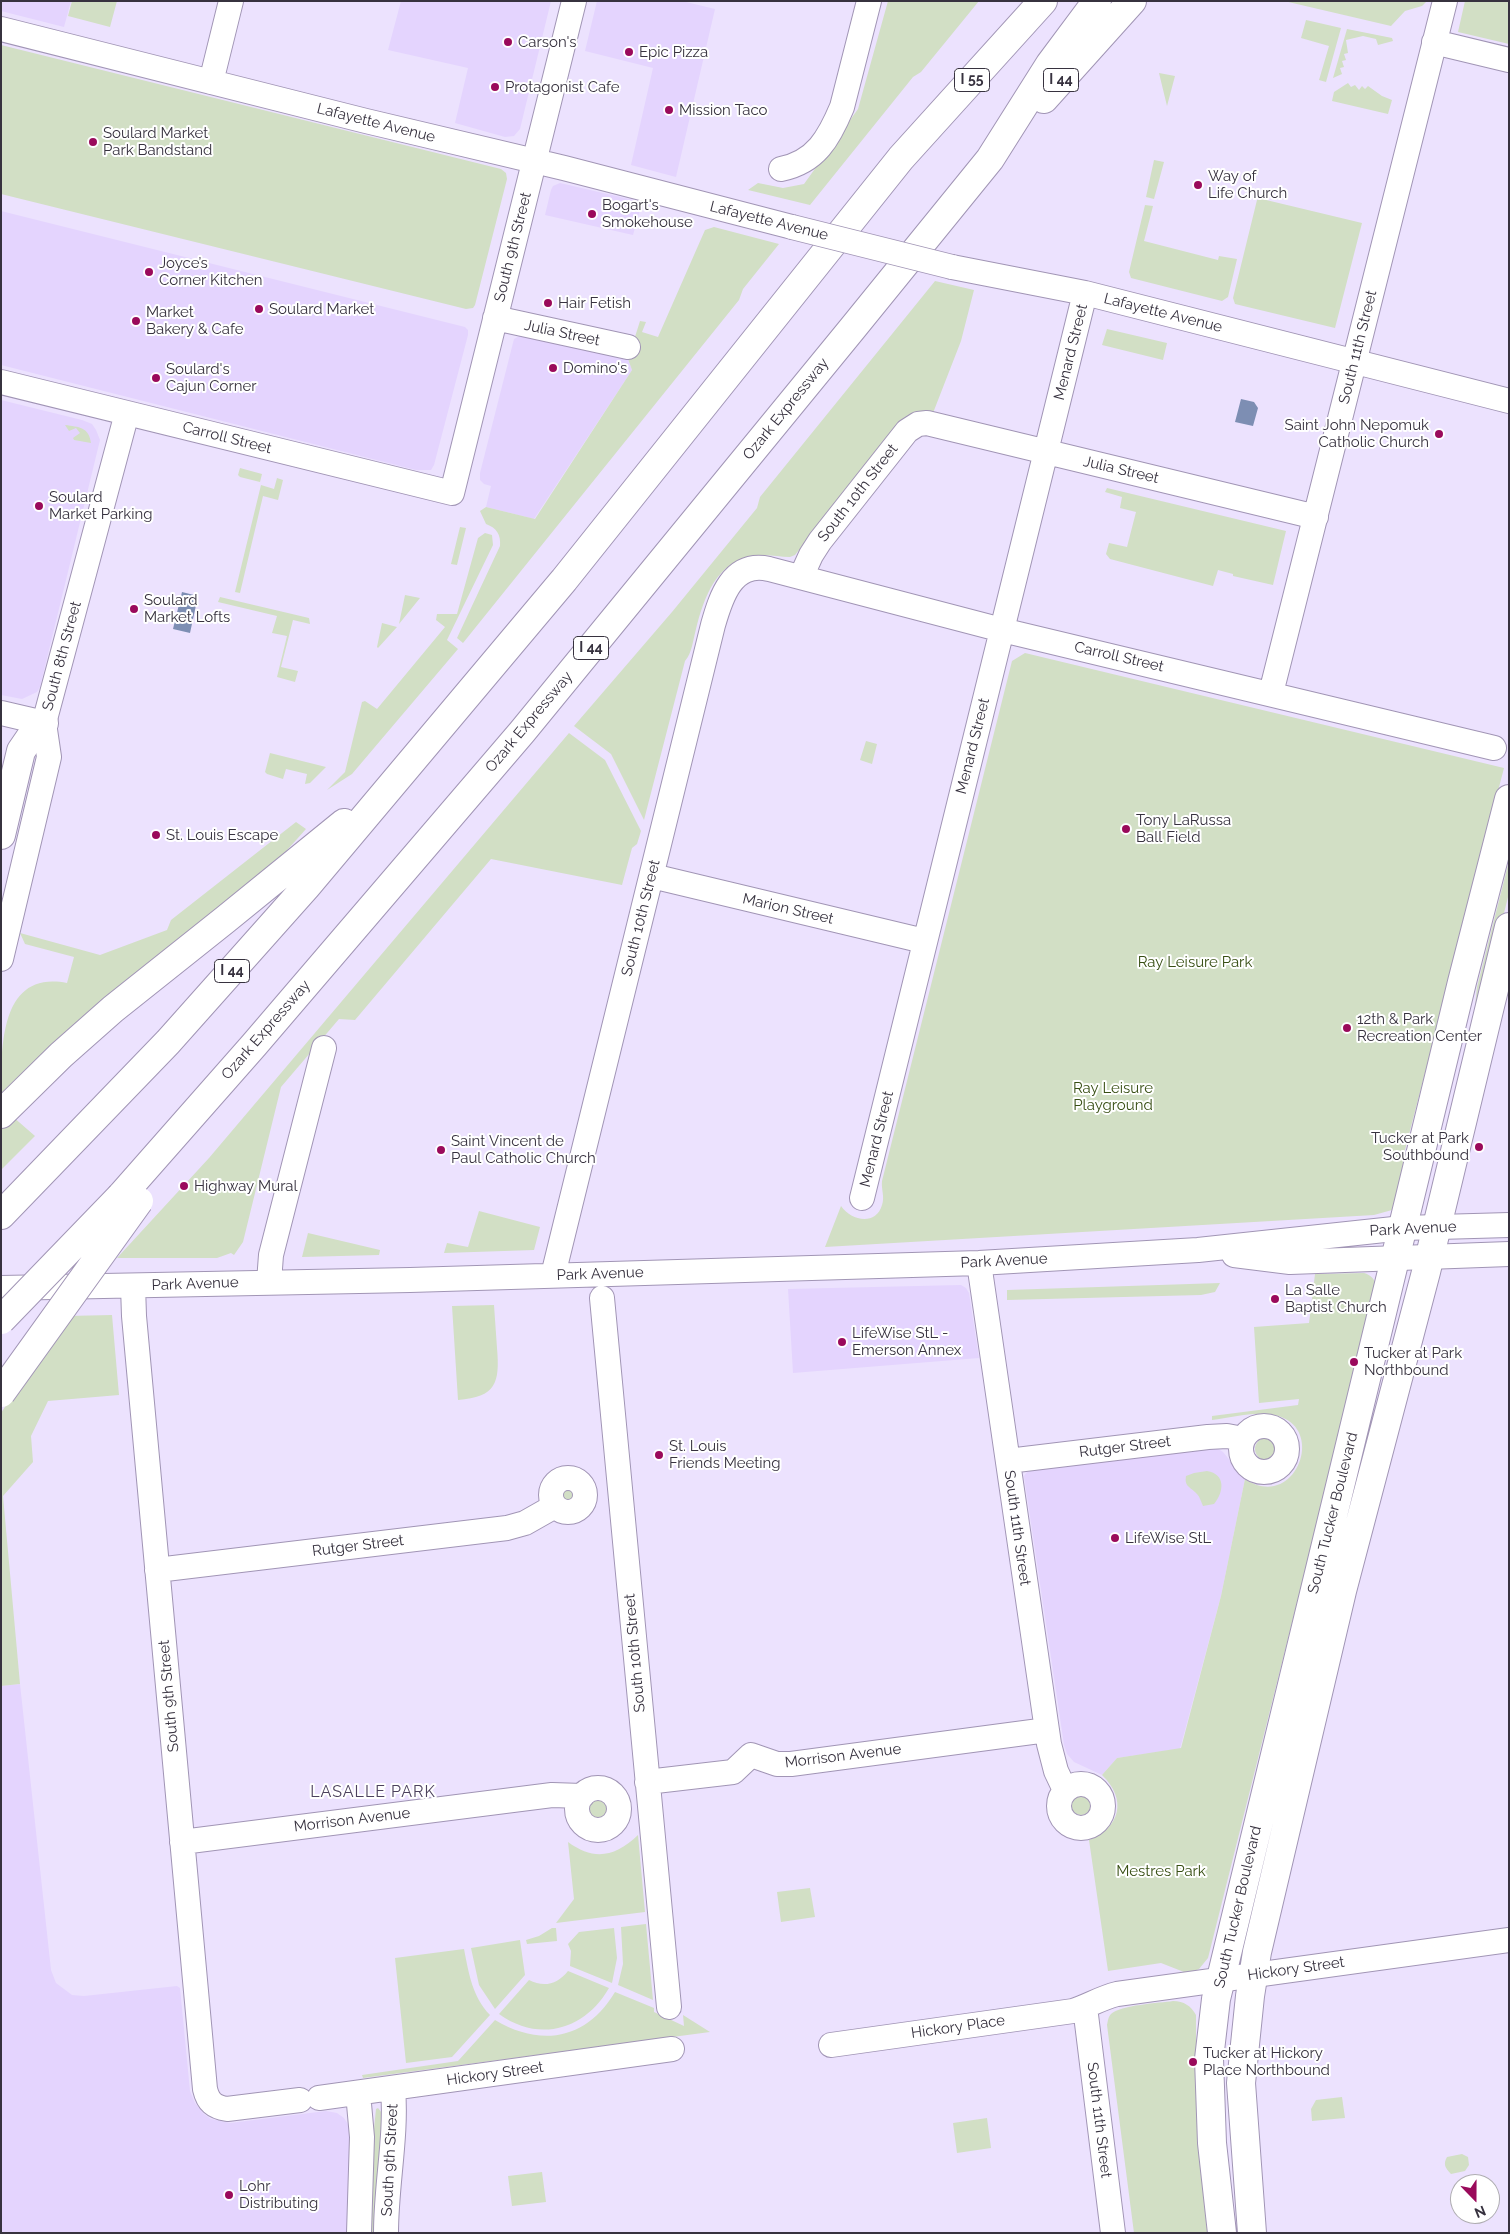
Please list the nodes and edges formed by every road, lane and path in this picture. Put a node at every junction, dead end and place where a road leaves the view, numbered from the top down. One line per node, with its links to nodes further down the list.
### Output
1 (231, 1): 12 (street)
2 (574, 1): 15 (street, South 9th Street)
3 (869, 1): 16 (street)
4 (1020, 1): 13 (main road, I 44)
5 (1043, 1): 13 (main road, I 55)
6 (1097, 1): 14 (main road, Ozark Expressway)
7 (1132, 1): 14 (main road, I 44)
8 (1445, 1): 10 (street, South 11th Street)
9 (1, 29): 12 (street, Lafayette Avenue)
10 (1434, 42): 11 (street); 20 (street, South 11th Street)
11 (1509, 60)
12 (211, 82): 15 (street, Lafayette Avenue)
13 (901, 158): 35 (main road, I 44)
14 (990, 159): 44 (main road, Ozark Expressway / I 44)
15 (534, 160): 17 (street, Lafayette Avenue, bridge); 18 (street, South 9th Street)
16 (781, 168)
17 (1086, 293): 20 (street, Lafayette Avenue); 25 (street, Menard Street)
18 (495, 318): 19 (street, Julia Street); 26 (street, South 9th Street)
19 (628, 348)
20 (1355, 361): 22 (street, Lafayette Avenue); 27 (street, South 11th Street)
21 (1, 382): 23 (street, Carroll Street)
22 (1509, 400)
23 (127, 413): 26 (street, Carroll Street); 33 (street, South 8th Street)
24 (927, 423): 25 (street, Julia Street); 29 (street, South 10th Street)
25 (1046, 452): 27 (street, Julia Street); 30 (street, Menard Street)
26 (452, 493)
27 (1316, 517): 31 (street, South 11th Street)
28 (745, 570): 29 (street, Carroll Street); 38 (street, South 10th Street)
29 (801, 577): 30 (street, Carroll Street)
30 (1002, 630): 31 (street, Carroll Street); 40 (street, Menard Street)
31 (1271, 693): 34 (street, Carroll Street)
32 (1, 713): 33 (street)
33 (44, 723): 37 (main road); 41 (street, South 8th Street)
34 (1494, 748)
35 (399, 777): 43 (main road); 46 (main road, I 44)
36 (1509, 799): 49 (main road, South Tucker Boulevard)
37 (1, 835)
38 (652, 876): 40 (street, Marion Street); 55 (street, South 10th Street)
39 (1509, 927): 48 (main road, South Tucker Boulevard)
40 (924, 941): 45 (street, Menard Street)
41 (1, 959)
42 (324, 1048): 56 (street)
43 (1, 1114)
44 (130, 1198): 60 (main road, Ozark Expressway / I 44, bridge); 61 (main road, bridge)
45 (862, 1198)
46 (1, 1215)
47 (1509, 1225): 48 (street, Park Avenue)
48 (1436, 1227): 49 (street, Park Avenue); 52 (main road, South Tucker Boulevard)
49 (1403, 1228): 50 (street, Park Avenue); 53 (main road, South Tucker Boulevard)
50 (1198, 1250): 53 (street, Park Avenue); 54 (street, Park Avenue)
51 (1509, 1254): 52 (street, Park Avenue)
52 (1429, 1256): 53 (street, Park Avenue); 72 (main road, South Tucker Boulevard)
53 (1396, 1257): 73 (main road, South Tucker Boulevard)
54 (980, 1263): 55 (street, Park Avenue); 63 (street, South 11th Street)
55 (553, 1275): 56 (street, Park Avenue)
56 (269, 1282): 57 (street, Park Avenue)
57 (133, 1286): 58 (street, Park Avenue); 65 (street, South 9th Street)
58 (1, 1288)
59 (602, 1298): 67 (street, South 10th Street)
60 (1, 1320)
61 (1, 1393)
62 (1243, 1439): 63 (street, Rutger Street)
63 (1008, 1461): 66 (street, South 11th Street)
64 (554, 1506): 65 (street, Rutger Street)
65 (157, 1570): 70 (street, South 9th Street)
66 (1047, 1730): 67 (street, Morrison Avenue); 68 (street, South 11th Street)
67 (648, 1782): 74 (street, South 10th Street)
68 (1065, 1790)
69 (582, 1796): 70 (street, Morrison Avenue)
70 (182, 1842): 80 (street, South 9th Street)
71 (1509, 1940): 72 (street, Hickory Street)
72 (1253, 1975): 73 (street, Hickory Street); 85 (main road, South Tucker Boulevard)
73 (1220, 1980): 75 (street, Hickory Street); 84 (main road, South Tucker Boulevard)
74 (669, 2007)
75 (1085, 2007): 76 (street, Hickory Place); 83 (street, South 11th Street)
76 (831, 2045)
77 (672, 2049): 78 (street, Hickory Street)
78 (393, 2088): 79 (street, Hickory Street); 82 (street, South 9th Street)
79 (358, 2093): 80 (street, Hickory Street); 81 (street, South 9th Street)
80 (211, 2104)
81 (359, 2233)
82 (386, 2233)
83 (1113, 2233)
84 (1222, 2233)
85 (1252, 2233)

